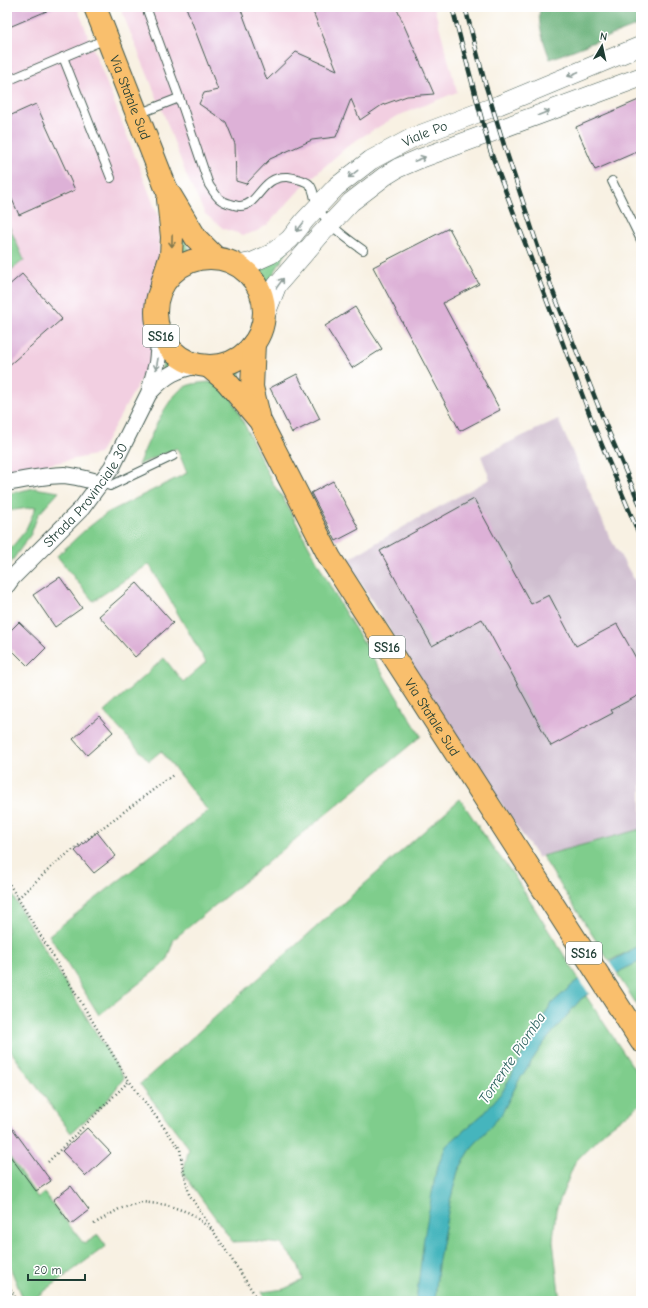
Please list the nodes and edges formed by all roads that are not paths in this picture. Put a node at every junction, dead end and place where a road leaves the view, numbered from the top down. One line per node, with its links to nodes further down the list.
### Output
1 (95, 7): 3 (main road, Via Statale Sud / SS16)
2 (146, 7): 8 (lane)
3 (108, 39): 5 (lane); 9 (main road, Via Statale Sud / SS16)
4 (641, 46): 13 (street, Viale Po, one-way to 13)
5 (63, 57): 7 (lane); 10 (lane)
6 (641, 77): 14 (street, Viale Po, one-way to 6)
7 (7, 81)
8 (179, 98): 9 (lane); 13 (lane)
9 (138, 114): 12 (main road, Via Statale Sud / SS16)
10 (112, 178)
11 (612, 181): 15 (lane)
12 (166, 188): 17 (main road, SS16); 19 (main road, SS16, one-way to 19)
13 (317, 207): 14 (lane); 18 (street, Viale Po, one-way to 18)
14 (331, 224): 16 (lane); 20 (street, Viale Po, one-way to 14)
15 (641, 240)
16 (363, 250)
17 (216, 258): 18 (main road, SS16); 19 (main road, SS16)
18 (238, 266): 20 (main road, SS16)
19 (160, 290): 21 (main road, SS16)
20 (264, 318): 22 (main road, SS16)
21 (160, 334): 23 (main road, SS16); 24 (street, Strada Provinciale 30, one-way to 24)
22 (254, 343): 23 (main road, SS16); 25 (main road, SS16)
23 (204, 366): 24 (street, Strada Provinciale 30); 25 (main road, SS16)
24 (149, 394): 28 (street, Strada Provinciale 30)
25 (260, 421): 30 (main road, Via Statale Sud / SS16)
26 (173, 456): 28 (lane)
27 (7, 483): 28 (street)
28 (101, 483): 29 (street, Strada Provinciale 30)
29 (7, 585)
30 (641, 1041)

